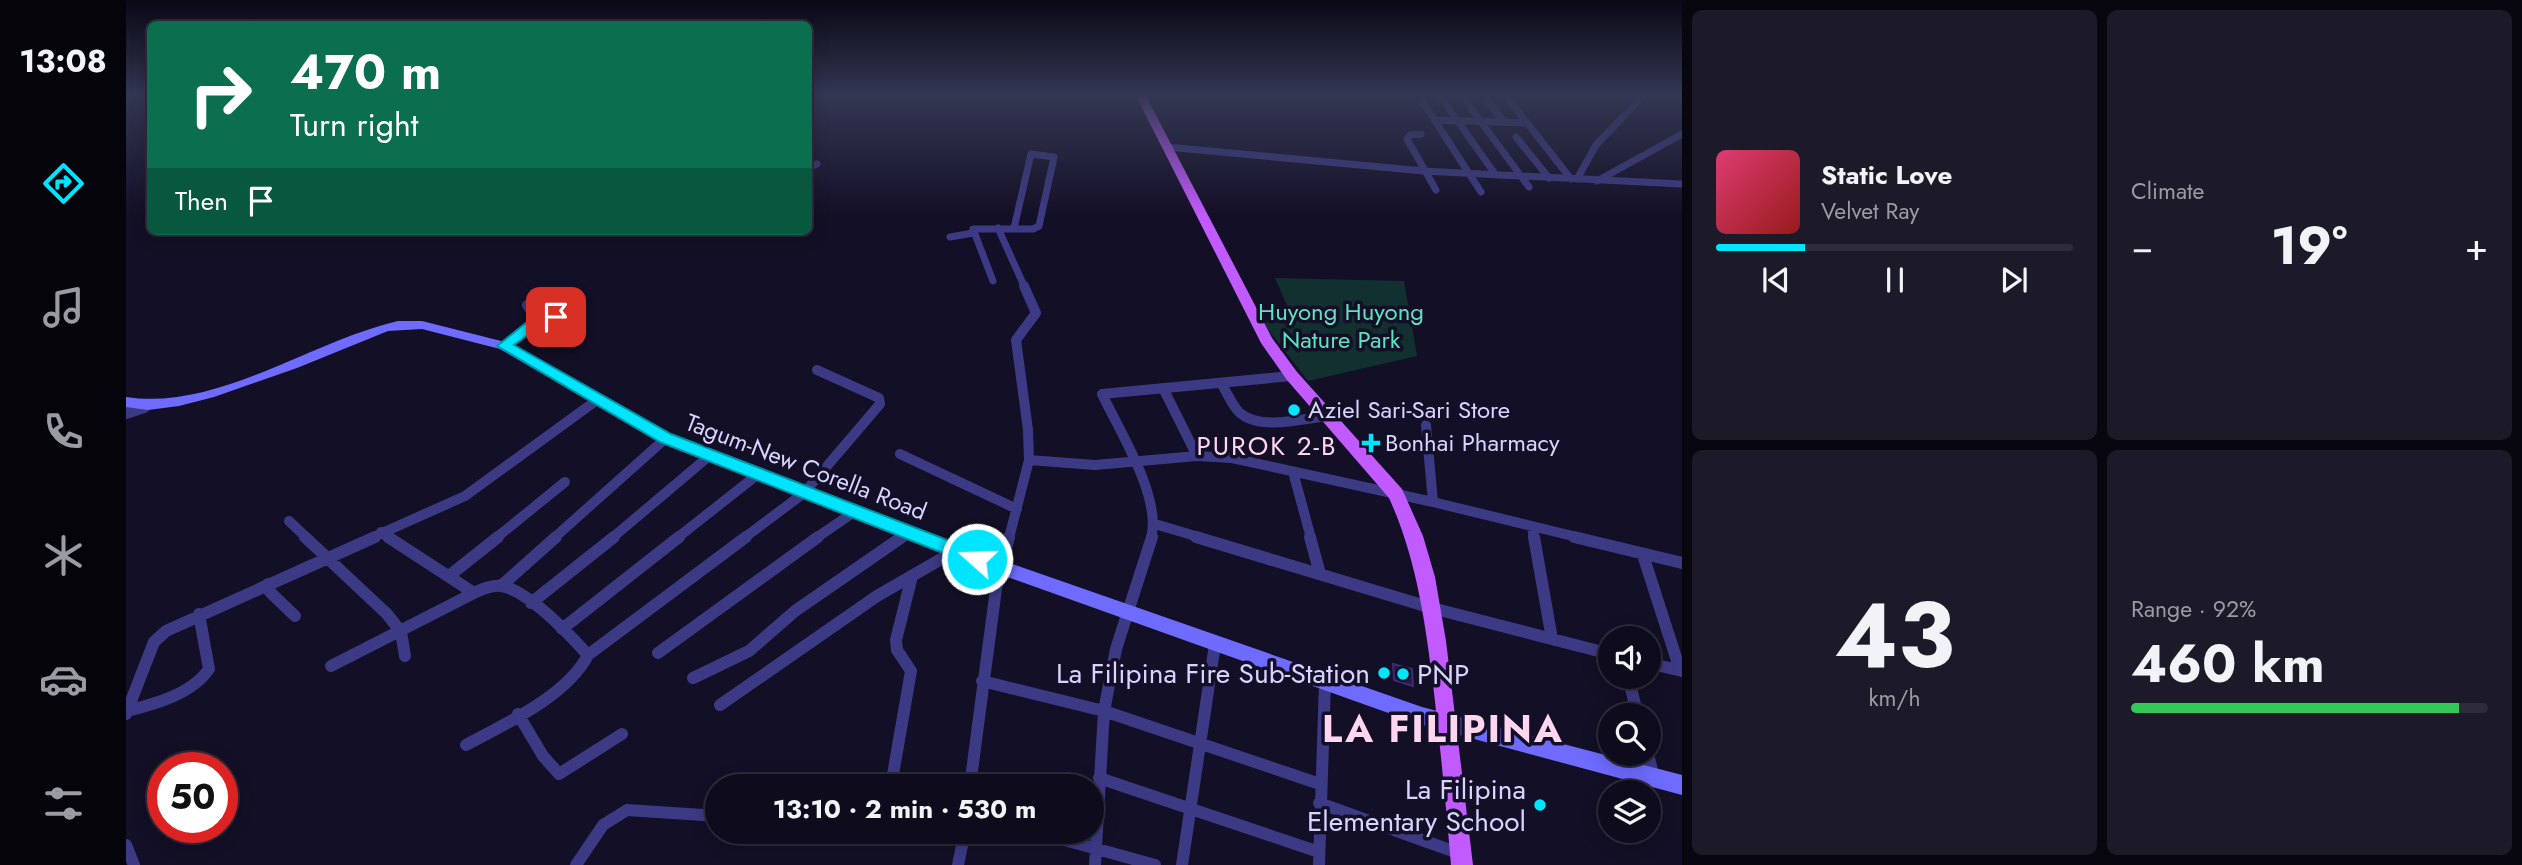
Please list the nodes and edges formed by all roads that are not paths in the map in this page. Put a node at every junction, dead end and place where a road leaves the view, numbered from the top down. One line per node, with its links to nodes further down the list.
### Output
1 (1162, 136): 10 (main road)
2 (1409, 136): 13 (street)
3 (1445, 136): 14 (street)
4 (1469, 136): 15 (street)
5 (1493, 136): 16 (street)
6 (1516, 136): 17 (street)
7 (1539, 136): 18 (street)
8 (1604, 136): 18 (street)
9 (1678, 136): 19 (street)
10 (1167, 147): 13 (street); 34 (main road)
11 (817, 164): 12 (street)
12 (812, 166)
13 (1425, 170): 14 (street); 22 (street)
14 (1469, 173): 15 (street); 23 (street)
15 (1495, 174): 16 (street)
16 (1522, 176): 17 (street); 21 (street)
17 (1549, 178): 18 (street)
18 (1574, 179): 19 (street)
19 (1597, 181): 20 (street)
20 (1682, 184)
21 (1529, 187)
22 (1436, 190)
23 (1481, 192)
24 (998, 228): 25 (street); 26 (street); 47 (street)
25 (1014, 228): 25 (street)
26 (972, 233): 27 (street); 28 (street)
27 (950, 237)
28 (993, 281)
29 (527, 305): 30 (street)
30 (537, 321): 31 (street); 32 (street)
31 (578, 327)
32 (504, 346): 37 (main road, Tagum-New Corella Road); 39 (main road, Tagum-New Corella Road)
33 (817, 370): 52 (street)
34 (1292, 376): 35 (street); 41 (main road)
35 (1221, 383): 36 (street); 41 (street)
36 (1163, 388): 45 (street); 48 (street)
37 (597, 400): 43 (main road, Tagum-New Corella Road); 60 (street)
38 (126, 402): 39 (main road, Tagum-New Corella Road)
39 (144, 407): 40 (street)
40 (126, 413)
41 (1327, 416): 53 (main road)
42 (1426, 425): 54 (street)
43 (666, 438): 46 (main road, Tagum-New Corella Road); 71 (street)
44 (900, 454): 55 (street)
45 (1197, 456): 48 (street); 49 (street)
46 (708, 457): 50 (main road, Tagum-New Corella Road); 73 (street)
47 (1029, 460): 48 (street); 55 (street)
48 (1134, 463): 58 (street)
49 (1293, 472): 53 (street); 67 (street)
50 (757, 475): 52 (main road, Tagum-New Corella Road); 78 (street)
51 (565, 482): 68 (street)
52 (804, 493): 56 (main road, Tagum-New Corella Road); 84 (street)
53 (1396, 494): 54 (street); 74 (main road)
54 (1433, 502): 59 (street)
55 (1017, 509): 66 (street)
56 (854, 512): 61 (main road, Tagum-New Corella Road); 83 (street)
57 (289, 521): 64 (street)
58 (1155, 524): 67 (street); 75 (street)
59 (1532, 528): 63 (street); 80 (street)
60 (381, 532): 64 (street); 68 (street)
61 (907, 533): 62 (main road, Tagum-New Corella Road); 89 (street)
62 (955, 551): 66 (main road, Tagum-New Corella Road); 69 (street)
63 (1643, 555): 65 (street); 88 (street)
64 (330, 558): 70 (street); 79 (street)
65 (1682, 563)
66 (1000, 568): 75 (main road, Tagum-New Corella Road); 90 (street)
67 (1320, 574): 74 (street)
68 (449, 576): 72 (street)
69 (912, 576): 92 (street); 101 (street)
70 (268, 584): 76 (street); 77 (street)
71 (501, 586): 72 (street); 73 (street)
72 (474, 593): 79 (street)
73 (531, 603): 78 (street)
74 (1432, 608): 80 (street); 96 (main road)
75 (1127, 613): 81 (main road, Tagum-New Corella Road); 93 (street)
76 (199, 614): 94 (street); 94 (street)
77 (295, 617)
78 (562, 629): 84 (street)
79 (401, 632): 85 (street); 86 (street)
80 (1552, 639): 82 (street)
81 (1215, 644): 91 (main road, Tagum-New Corella Road); 98 (street)
82 (1598, 651)
83 (658, 653)
84 (588, 655): 95 (street)
85 (405, 656)
86 (331, 666)
87 (1661, 666): 88 (street)
88 (1681, 670)
89 (693, 678)
90 (982, 681): 93 (street); 102 (street)
91 (1325, 683): 96 (main road, Tagum-New Corella Road); 106 (street)
92 (720, 705)
93 (1104, 711): 98 (street); 103 (street)
94 (126, 713)
95 (518, 715): 97 (street); 99 (street)
96 (1448, 724): 104 (main road, Tagum-New Corella Road); 117 (main road)
97 (622, 734)
98 (1200, 745): 106 (street); 109 (street)
99 (466, 746)
100 (1651, 766): 104 (street)
101 (893, 774)
102 (971, 774)
103 (1099, 774)
104 (1654, 778): 107 (main road, Tagum-New Corella Road)
105 (1104, 780): 109 (street)
106 (1320, 784): 108 (street)
107 (1682, 785)
108 (1320, 803): 116 (street); 117 (street)
109 (1191, 809): 116 (street); 123 (street)
110 (705, 815): 119 (street)
111 (962, 844): 120 (street)
112 (1078, 844): 115 (street)
113 (1096, 844): 115 (street)
114 (126, 845): 118 (street)
115 (1096, 849): 121 (street); 122 (street)
116 (1319, 859)
117 (1461, 859)
118 (134, 865)
119 (576, 865)
120 (958, 865)
121 (1095, 865)
122 (1155, 865)
123 (1182, 865)

